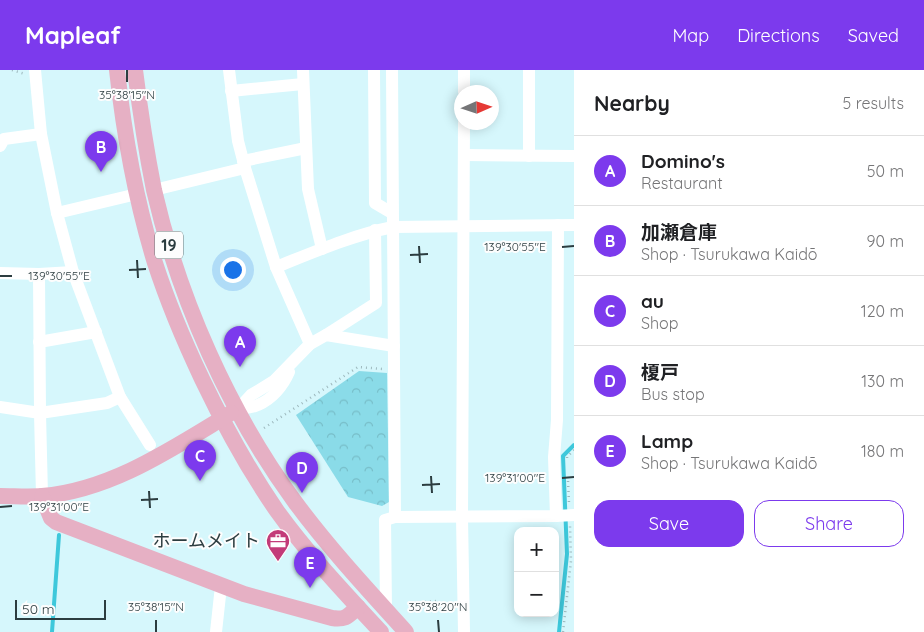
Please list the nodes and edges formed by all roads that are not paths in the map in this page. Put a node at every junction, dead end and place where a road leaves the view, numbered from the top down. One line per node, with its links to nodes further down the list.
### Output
1 (35, 70): 14 (street)
2 (117, 70): 22 (main road, 19)
3 (135, 70): 21 (main road, 19)
4 (229, 70): 12 (street)
5 (303, 70): 10 (street)
6 (374, 70): 24 (street)
7 (392, 70): 24 (street)
8 (464, 70): 11 (street)
9 (529, 70): 18 (street)
10 (303, 84): 12 (street); 16 (street)
11 (464, 85)
12 (231, 91): 20 (street)
13 (464, 130): 17 (street)
14 (41, 134): 15 (street); 23 (street)
15 (0, 146)
16 (306, 148): 20 (street); 30 (street)
17 (464, 155): 18 (street); 28 (street)
18 (529, 156): 19 (street)
19 (574, 156)
20 (244, 164): 21 (street); 31 (street)
21 (154, 190): 42 (main road, 19)
22 (137, 194): 23 (street); 44 (main road, 19)
23 (57, 213): 32 (street)
24 (392, 213): 27 (street)
25 (558, 225): 26 (street); 28 (street); 49 (street)
26 (574, 225)
27 (393, 226): 28 (street); 29 (street); 39 (street)
28 (463, 226): 51 (street)
29 (375, 230): 30 (street); 36 (street)
30 (322, 249): 31 (street)
31 (276, 267): 38 (street)
32 (73, 272): 34 (street); 35 (street)
33 (0, 273): 34 (street)
34 (39, 274): 37 (street)
35 (96, 332): 37 (street); 40 (street)
36 (326, 335): 38 (street); 39 (street)
37 (40, 342): 43 (street)
38 (310, 344): 42 (street)
39 (394, 346): 50 (street)
40 (120, 397): 43 (street); 45 (street)
41 (0, 408): 43 (street)
42 (238, 410): 44 (main road); 54 (main road, 19)
43 (40, 413): 47 (street)
44 (222, 419): 47 (main road); 53 (main road, 19)
45 (150, 445)
46 (0, 496): 47 (main road)
47 (42, 496): 52 (main road)
48 (572, 515): 49 (street)
49 (556, 516): 51 (street)
50 (396, 517): 51 (street); 54 (street)
51 (462, 517): 58 (street)
52 (221, 586): 53 (main road); 55 (street)
53 (358, 607): 56 (main road, 19)
54 (386, 610): 57 (main road, 19)
55 (216, 632)
56 (381, 632)
57 (406, 632)
58 (464, 632)

